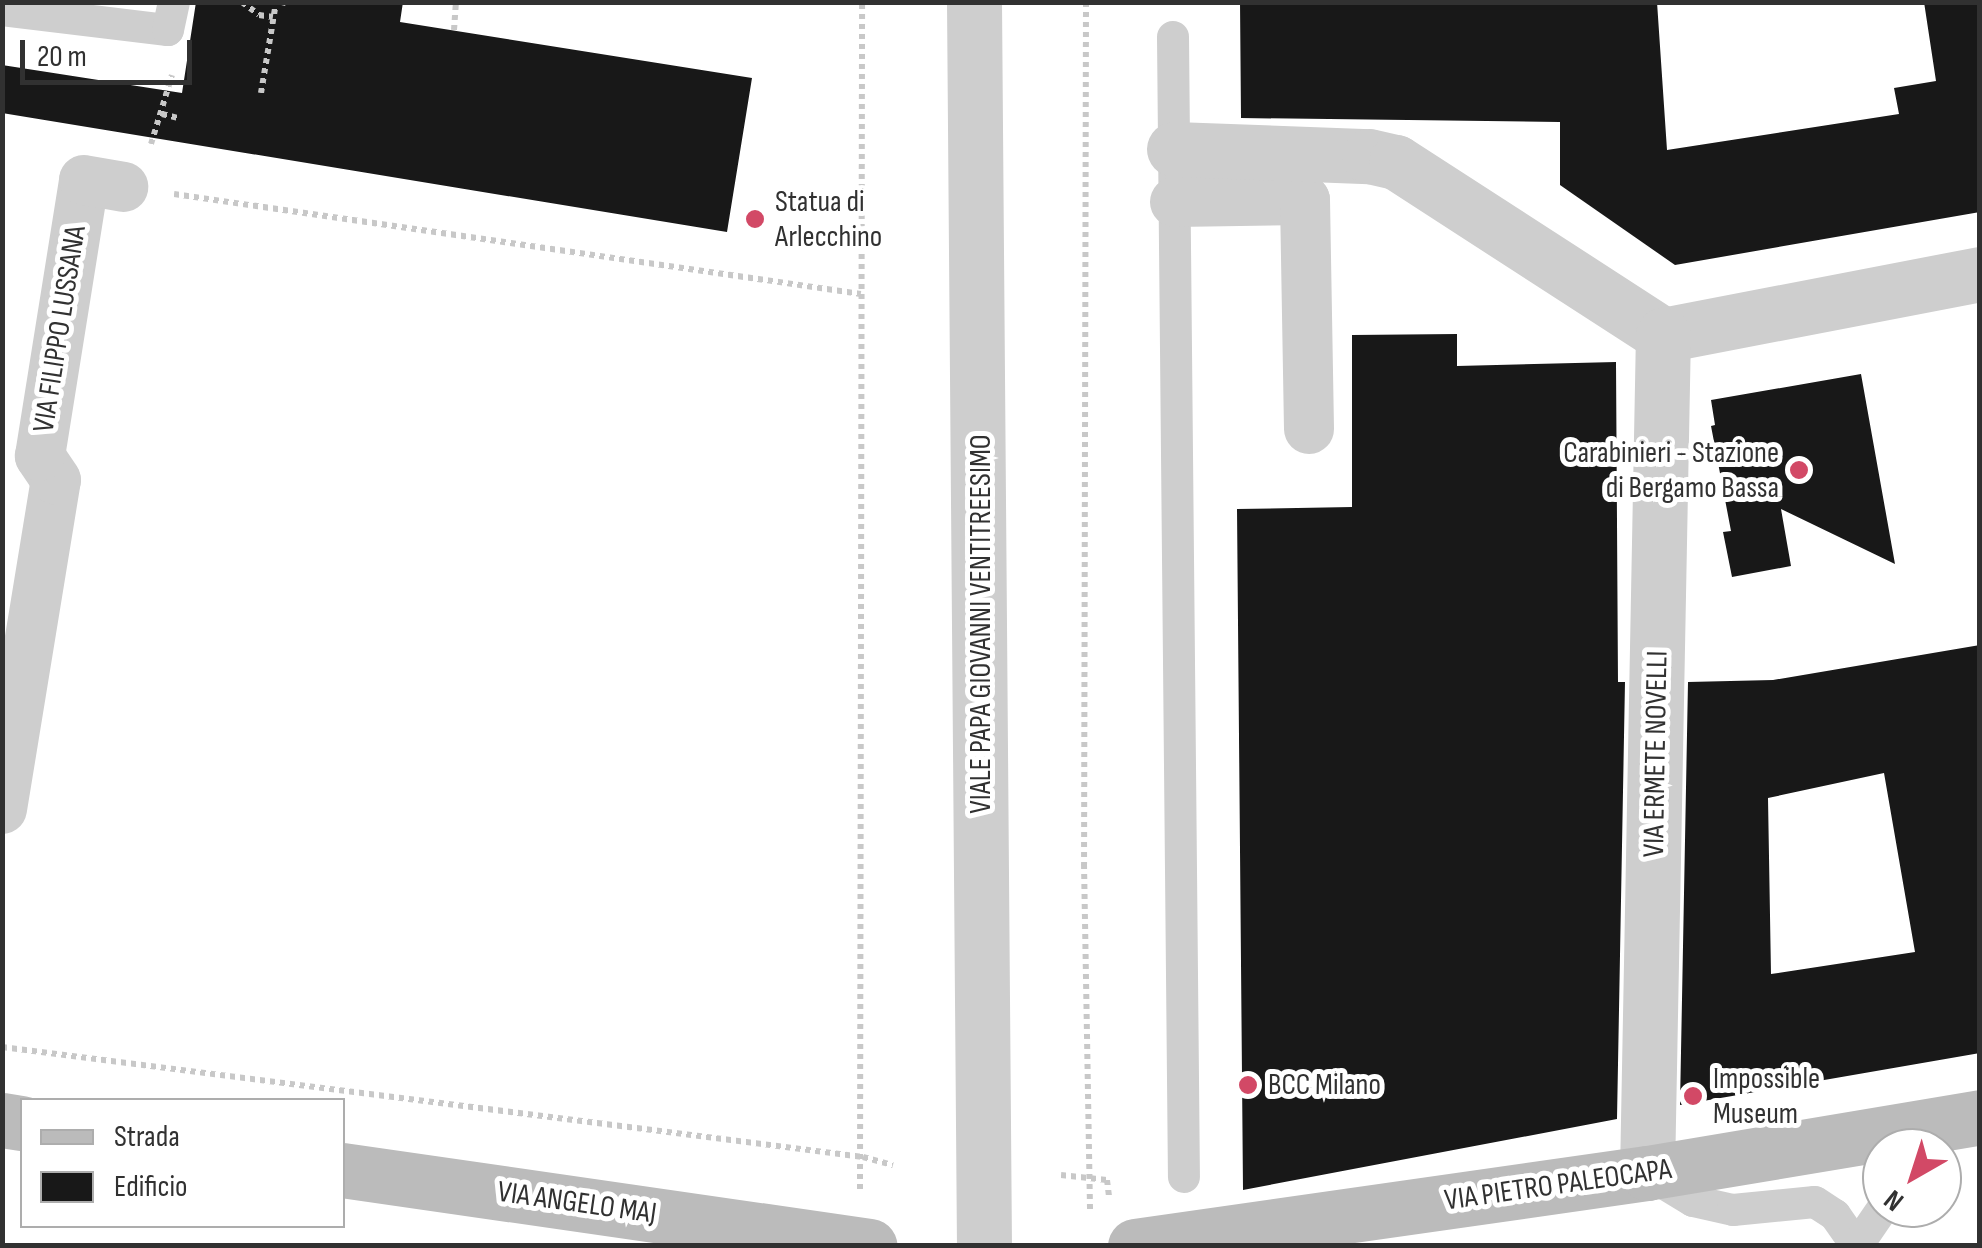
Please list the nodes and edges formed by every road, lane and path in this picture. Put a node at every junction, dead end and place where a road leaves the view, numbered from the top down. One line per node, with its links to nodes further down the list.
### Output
1 (242, 2): 9 (path)
2 (456, 2): 11 (path)
3 (862, 2): 19 (path)
4 (974, 2): 34 (street, VIALE PAPA GIOVANNI VENTITREESIMO)
5 (1086, 2): 31 (path)
6 (281, 3): 9 (path)
7 (2, 10): 8 (lane)
8 (84, 11): 10 (lane)
9 (273, 18): 13 (path)
10 (162, 24): 14 (path)
11 (454, 30)
12 (1173, 37): 17 (lane)
13 (261, 93)
14 (162, 114): 15 (path); 16 (path)
15 (178, 118)
16 (134, 172): 19 (path); 22 (street, VIA FILIPPO LUSSANA)
17 (1174, 175): 20 (street); 21 (street); 30 (lane)
18 (1980, 274): 20 (street)
19 (861, 294): 25 (path)
20 (1663, 335): 28 (street, VIA ERMETE NOVELLI)
21 (1309, 430)
22 (2, 809)
23 (2, 1047): 25 (path)
24 (1862, 1142): 28 (main road, VIA PIETRO PALEOCAPA)
25 (863, 1157): 26 (path)
26 (893, 1165)
27 (345, 1170): 33 (main road, VIA ANGELO MAJ)
28 (1647, 1172): 35 (main road, VIA PIETRO PALEOCAPA); 36 (lane)
29 (1061, 1175): 31 (path)
30 (1184, 1176)
31 (1087, 1178): 32 (path)
32 (1090, 1212)
33 (870, 1246)
34 (984, 1246)
35 (1136, 1246)
36 (1857, 1246)

